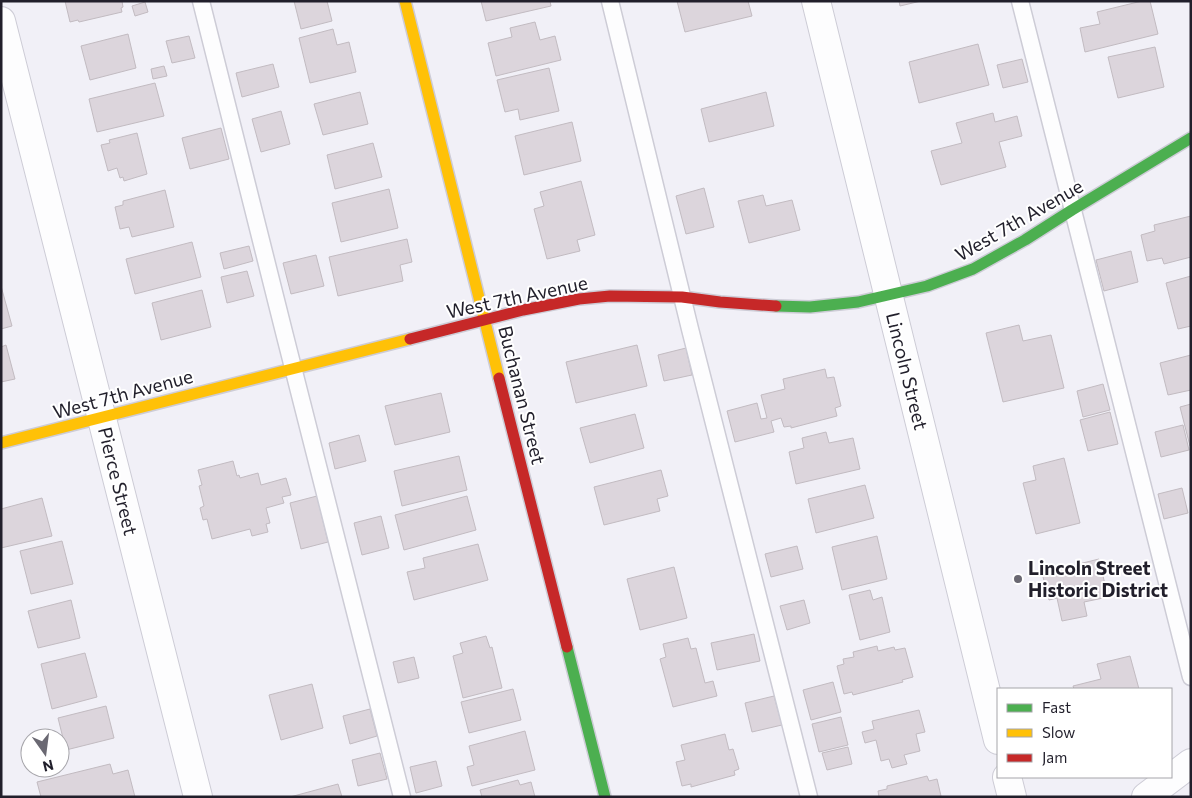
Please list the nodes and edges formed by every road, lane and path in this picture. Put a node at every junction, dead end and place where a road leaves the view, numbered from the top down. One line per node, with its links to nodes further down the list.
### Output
1 (201, 1): 12 (lane)
2 (405, 1): 11 (street, Buchanan Street)
3 (610, 1): 10 (lane)
4 (816, 1): 9 (street, Lincoln Street)
5 (1020, 1): 8 (lane)
6 (1, 21): 13 (street, Pierce Street)
7 (1191, 138): 8 (street, West 7th Avenue)
8 (1072, 210): 9 (street, West 7th Avenue); 15 (lane)
9 (889, 296): 10 (street, West 7th Avenue); 16 (street, Lincoln Street)
10 (682, 297): 11 (street, West 7th Avenue); 24 (lane)
11 (484, 320): 12 (street, West 7th Avenue); 23 (street, Buchanan Street)
12 (293, 368): 13 (street, West 7th Avenue); 22 (lane)
13 (102, 418): 14 (street, West 7th Avenue); 21 (street, Pierce Street)
14 (1, 443)
15 (1191, 677)
16 (997, 736)
17 (1191, 763): 18 (street)
18 (1172, 777)
19 (1007, 778): 25 (street)
20 (1171, 778): 26 (street)
21 (198, 797)
22 (402, 797)
23 (605, 797)
24 (809, 797)
25 (1012, 797)
26 (1146, 797)

